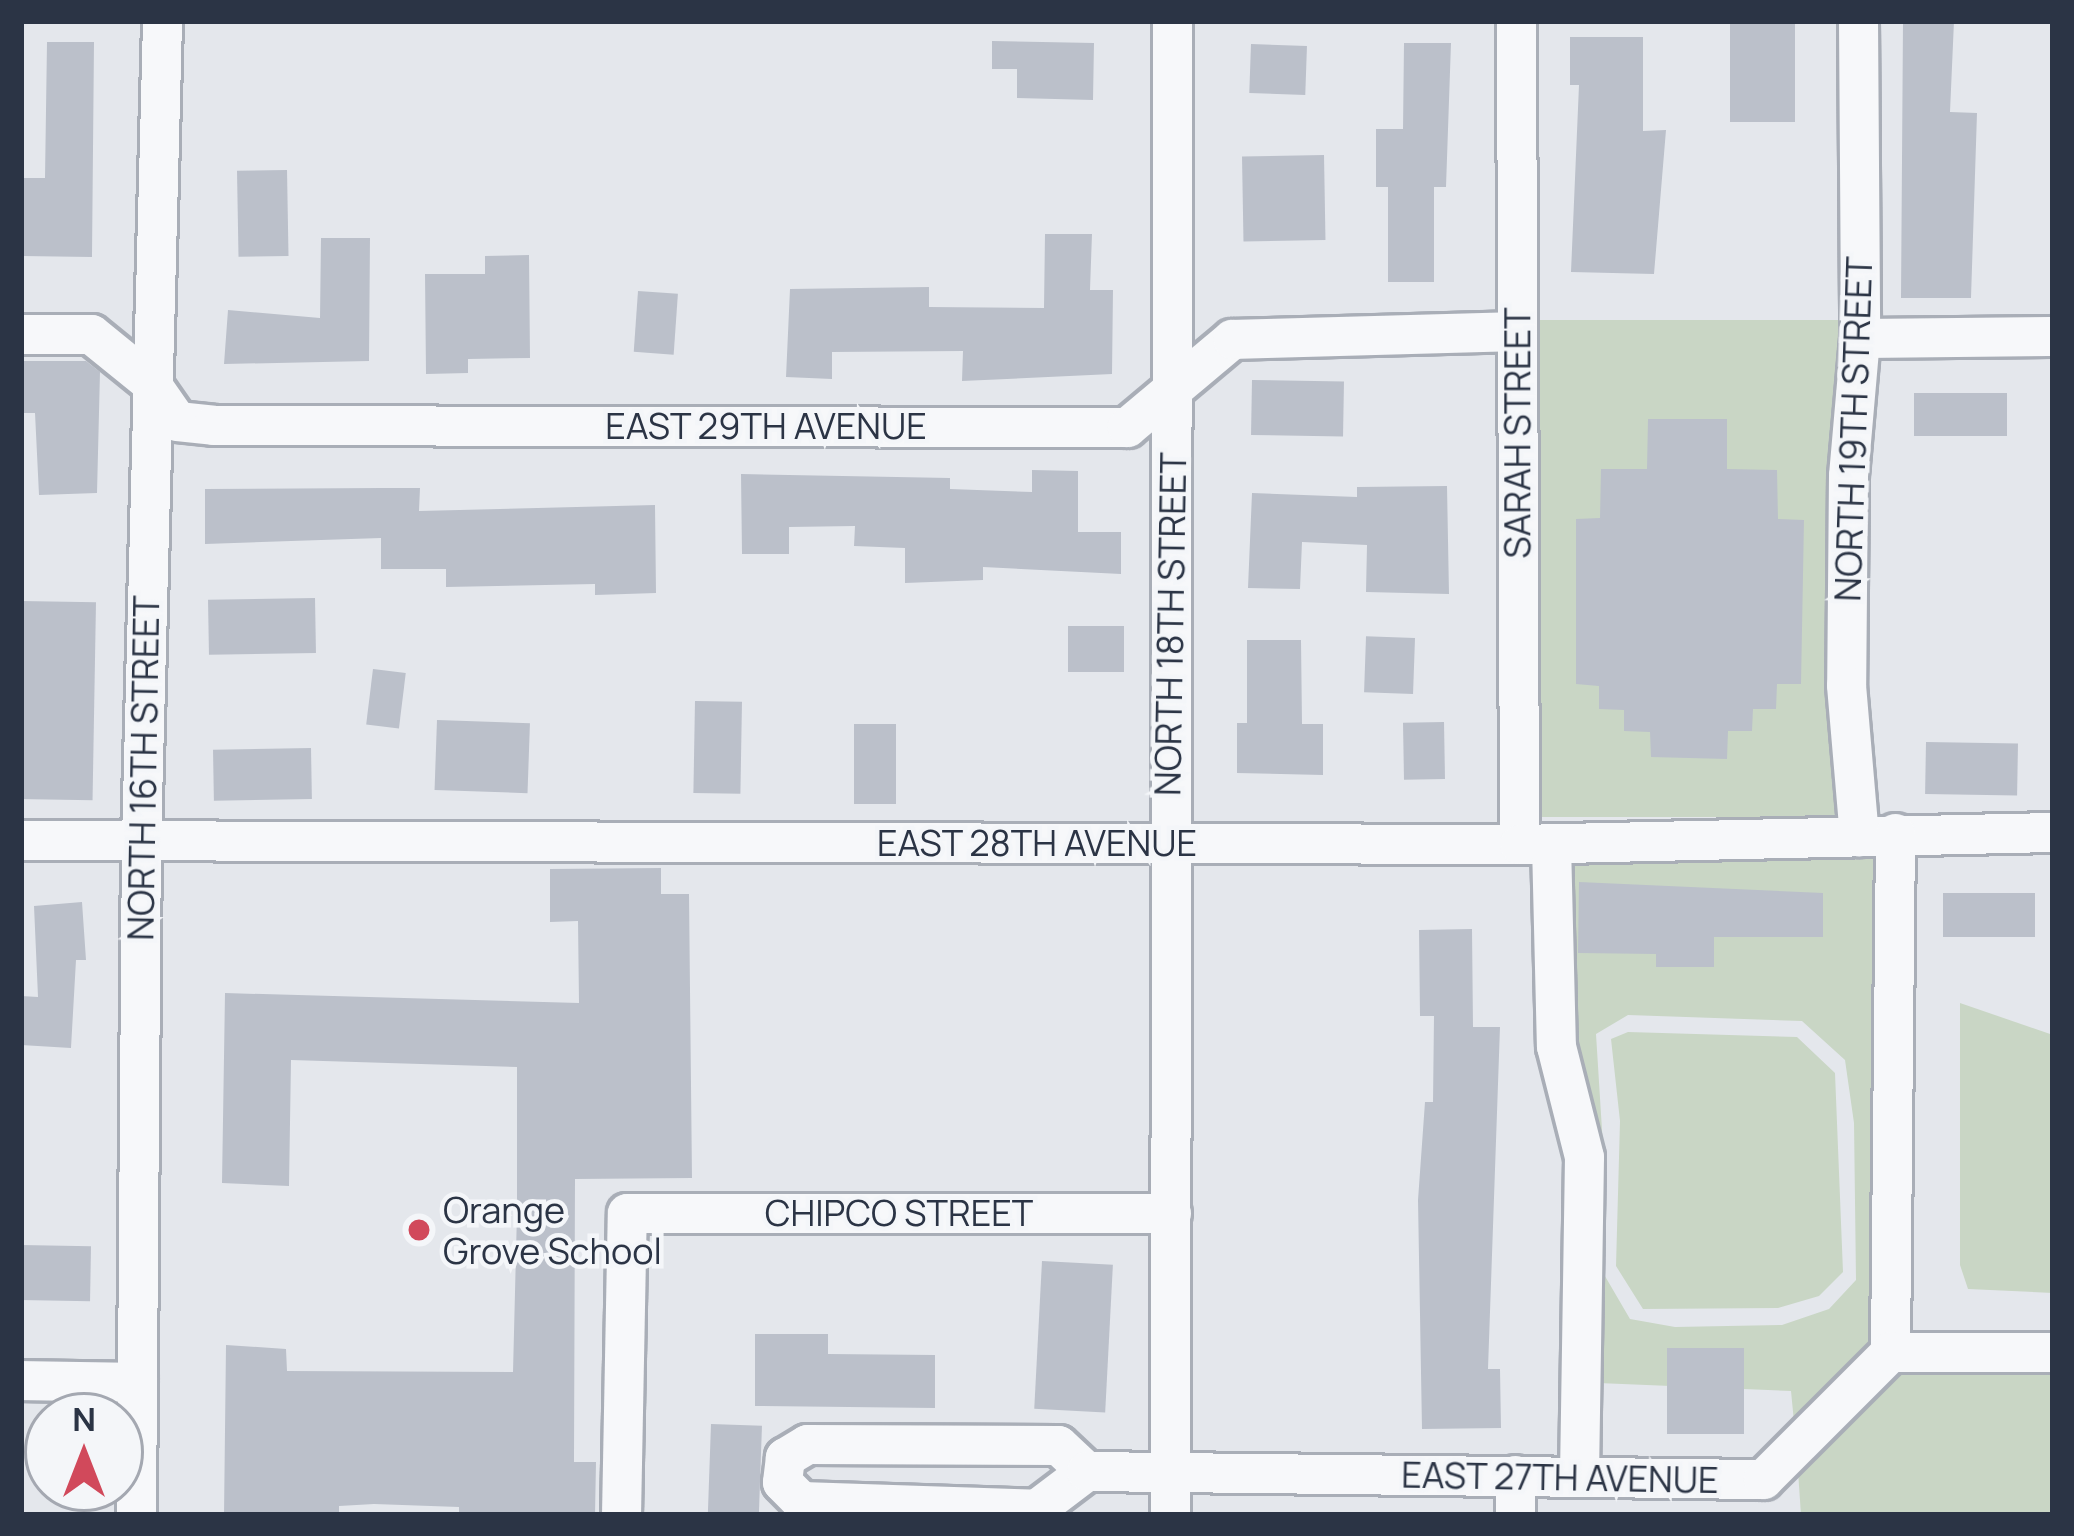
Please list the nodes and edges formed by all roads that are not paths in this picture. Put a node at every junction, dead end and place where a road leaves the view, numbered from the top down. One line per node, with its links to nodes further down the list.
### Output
1 (162, 21): 9 (street, NORTH 16TH STREET)
2 (1172, 21): 10 (street, NORTH 18TH STREET)
3 (1516, 21): 5 (street, SARAH STREET)
4 (1858, 21): 8 (street, NORTH 19TH STREET)
5 (1517, 332): 10 (street, EAST 29TH AVENUE); 16 (street, SARAH STREET)
6 (21, 334): 9 (street, EAST 29TH AVENUE)
7 (2053, 336): 8 (street)
8 (1860, 338): 12 (street, NORTH 19TH STREET)
9 (150, 382): 10 (street, EAST 29TH AVENUE); 14 (street, NORTH 16TH STREET)
10 (1173, 384): 15 (street, NORTH 18TH STREET)
11 (2053, 832): 12 (street, EAST 28TH AVENUE)
12 (1877, 835): 16 (street, EAST 28TH AVENUE); 18 (street, NORTH 19TH STREET)
13 (21, 840): 14 (street, EAST 28TH AVENUE)
14 (141, 840): 15 (street, EAST 28TH AVENUE); 21 (street, NORTH 16TH STREET)
15 (1167, 844): 16 (street, EAST 28TH AVENUE); 17 (street, NORTH 18TH STREET)
16 (1535, 844): 25 (street, SARAH STREET)
17 (1172, 1213): 23 (street, NORTH 18TH STREET); 29 (street, CHIPCO STREET)
18 (1890, 1352): 19 (street); 26 (street, EAST 27TH AVENUE)
19 (2053, 1352)
20 (21, 1380): 21 (street)
21 (137, 1382): 28 (street, NORTH 16TH STREET)
22 (1086, 1472): 23 (street, EAST 27TH AVENUE); 27 (street, EAST 27TH AVENUE); 27 (street, EAST 27TH AVENUE)
23 (1170, 1472): 24 (street, EAST 27TH AVENUE); 30 (street, NORTH 18TH STREET)
24 (1515, 1475): 25 (street, EAST 27TH AVENUE); 31 (street)
25 (1579, 1475): 26 (street, EAST 27TH AVENUE)
26 (1709, 1498)
27 (952, 1510)
28 (136, 1515)
29 (621, 1515)
30 (1170, 1515)
31 (1515, 1515)

